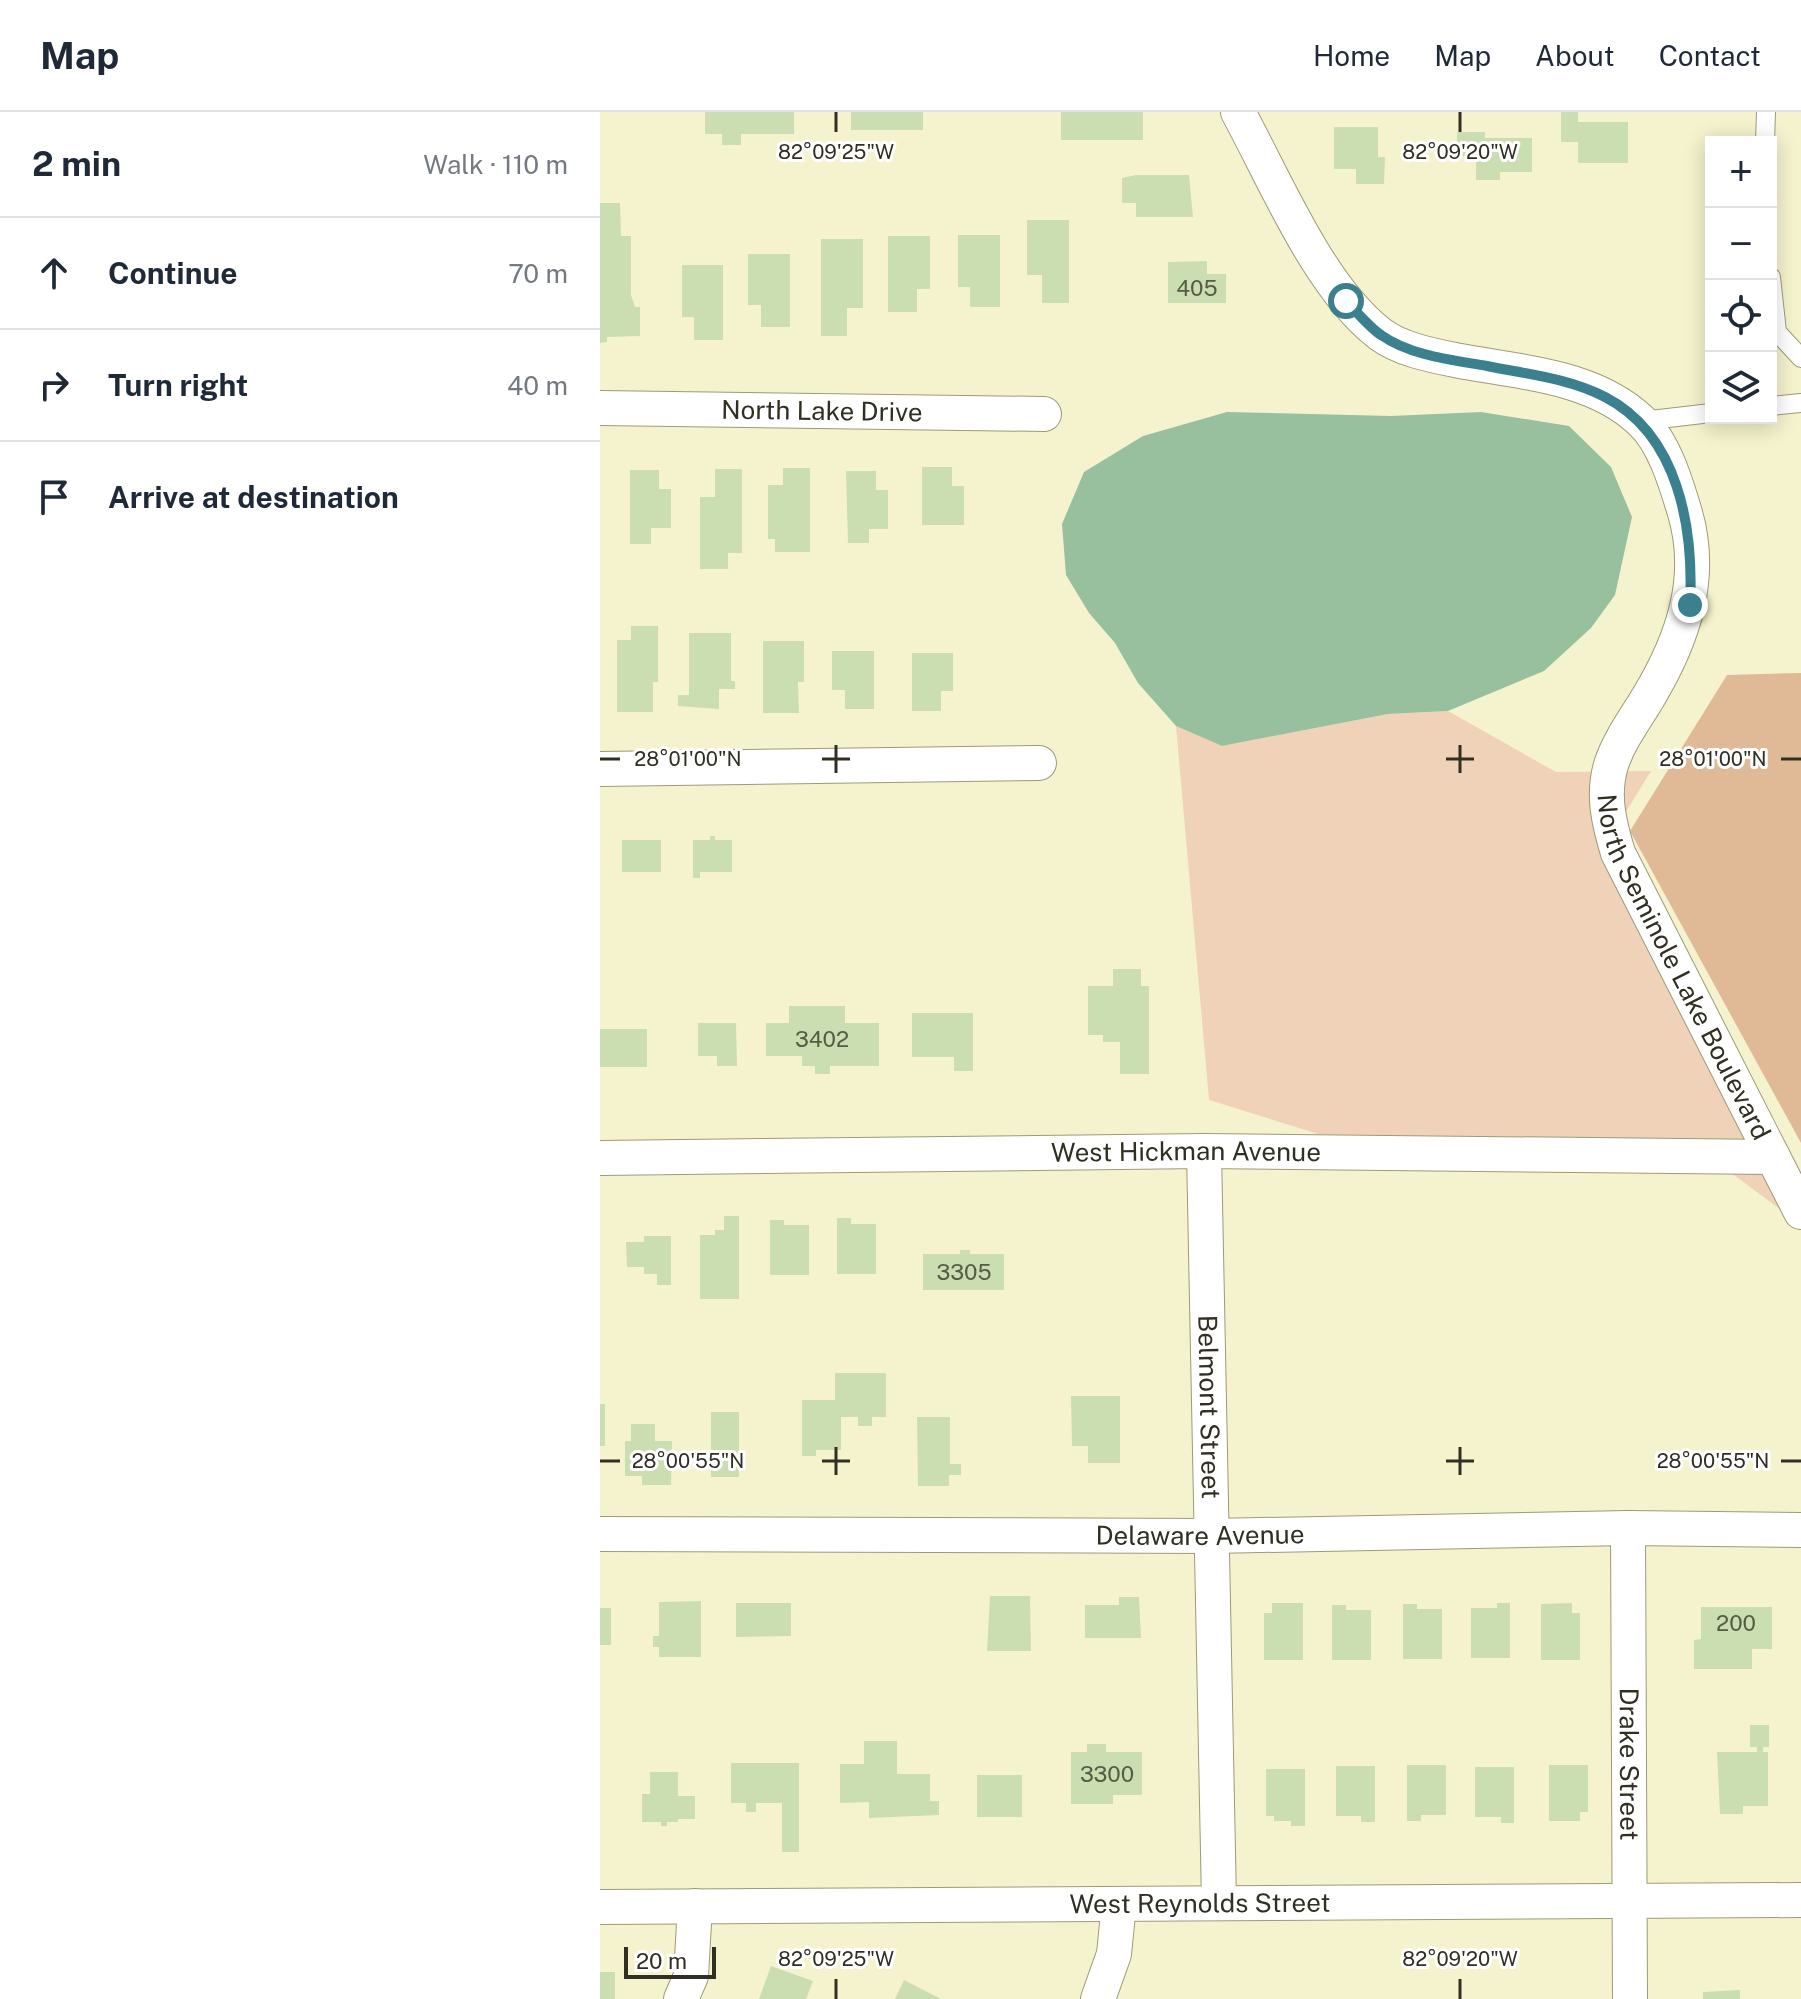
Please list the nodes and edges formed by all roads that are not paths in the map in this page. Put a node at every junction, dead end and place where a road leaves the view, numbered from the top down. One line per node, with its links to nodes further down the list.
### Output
1 (1238, 112): 11 (street, North Seminole Lake Boulevard)
2 (1766, 112): 3 (lane)
3 (1765, 136)
4 (1771, 280): 5 (lane)
5 (1801, 358)
6 (1801, 403): 7 (lane)
7 (1777, 405)
8 (600, 408): 9 (street, North Lake Drive)
9 (1044, 414)
10 (1705, 414): 11 (lane)
11 (1642, 421): 15 (street, North Seminole Lake Boulevard)
12 (1039, 763): 13 (street)
13 (600, 769)
14 (1204, 1151): 15 (street, West Hickman Avenue); 16 (street, West Hickman Avenue); 21 (street, Belmont Street)
15 (1773, 1157): 17 (street, North Seminole Lake Boulevard)
16 (600, 1158)
17 (1801, 1212)
18 (1628, 1528): 19 (street, Delaware Avenue); 21 (street, Delaware Avenue); 22 (street, Drake Street)
19 (1801, 1530)
20 (600, 1534): 21 (street, Delaware Avenue)
21 (1213, 1536): 24 (street, Belmont Street)
22 (1631, 1900): 23 (street, West Reynolds Street); 24 (street, West Reynolds Street); 30 (street, Drake Street)
23 (1801, 1900)
24 (1219, 1903): 25 (street, West Reynolds Street)
25 (1119, 1904): 26 (street, West Reynolds Street); 29 (street)
26 (695, 1906): 27 (street, West Reynolds Street); 28 (street)
27 (600, 1907)
28 (681, 1999)
29 (1098, 1999)
30 (1630, 1999)

